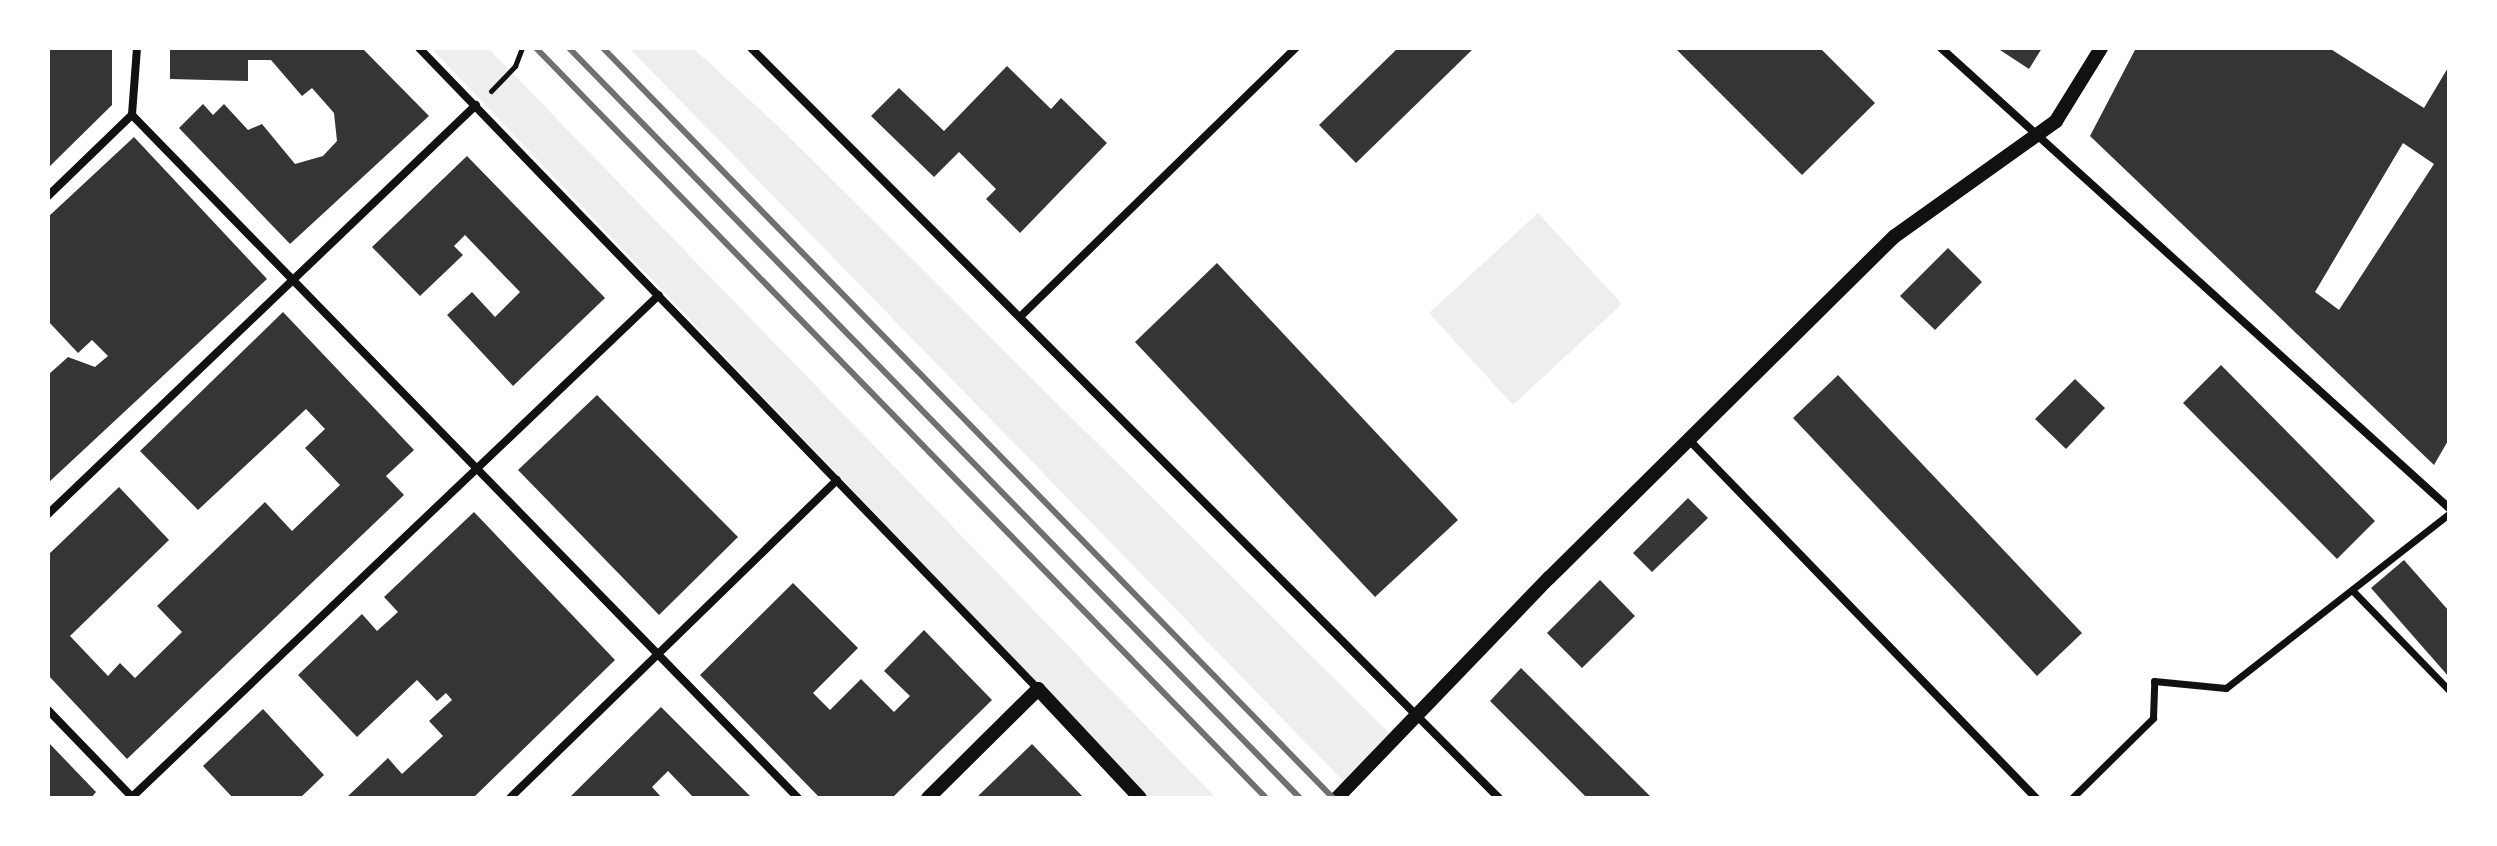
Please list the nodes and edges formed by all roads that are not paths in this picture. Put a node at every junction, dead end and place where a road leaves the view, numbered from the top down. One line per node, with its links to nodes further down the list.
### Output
1 (137, 48): 8 (street)
2 (419, 48): 7 (street)
3 (751, 48): 13 (street)
4 (1296, 48): 13 (street)
5 (1941, 48): 9 (street)
6 (2101, 48): 9 (street)
7 (476, 105): 11 (street); 12 (street)
8 (132, 115): 10 (street); 11 (street)
9 (2039, 136): 14 (street); 17 (street)
10 (48, 196)
11 (292, 281): 15 (street); 18 (street)
12 (659, 295): 15 (street); 16 (street)
13 (1022, 315): 24 (street)
14 (1691, 442): 24 (street); 32 (street)
15 (474, 471): 20 (street); 25 (street)
16 (837, 480): 20 (street); 21 (street)
17 (2449, 511): 19 (street)
18 (48, 514)
19 (2352, 590): 22 (street); 33 (street)
20 (656, 656): 26 (street); 27 (street)
21 (1038, 689): 28 (street); 29 (street)
22 (2449, 690)
23 (48, 710): 25 (street)
24 (1418, 715): 30 (street); 31 (street)
25 (132, 798)
26 (510, 798)
27 (798, 798)
28 (928, 798)
29 (1140, 798)
30 (1337, 798)
31 (1499, 798)
32 (2036, 798)
33 (2072, 798)

